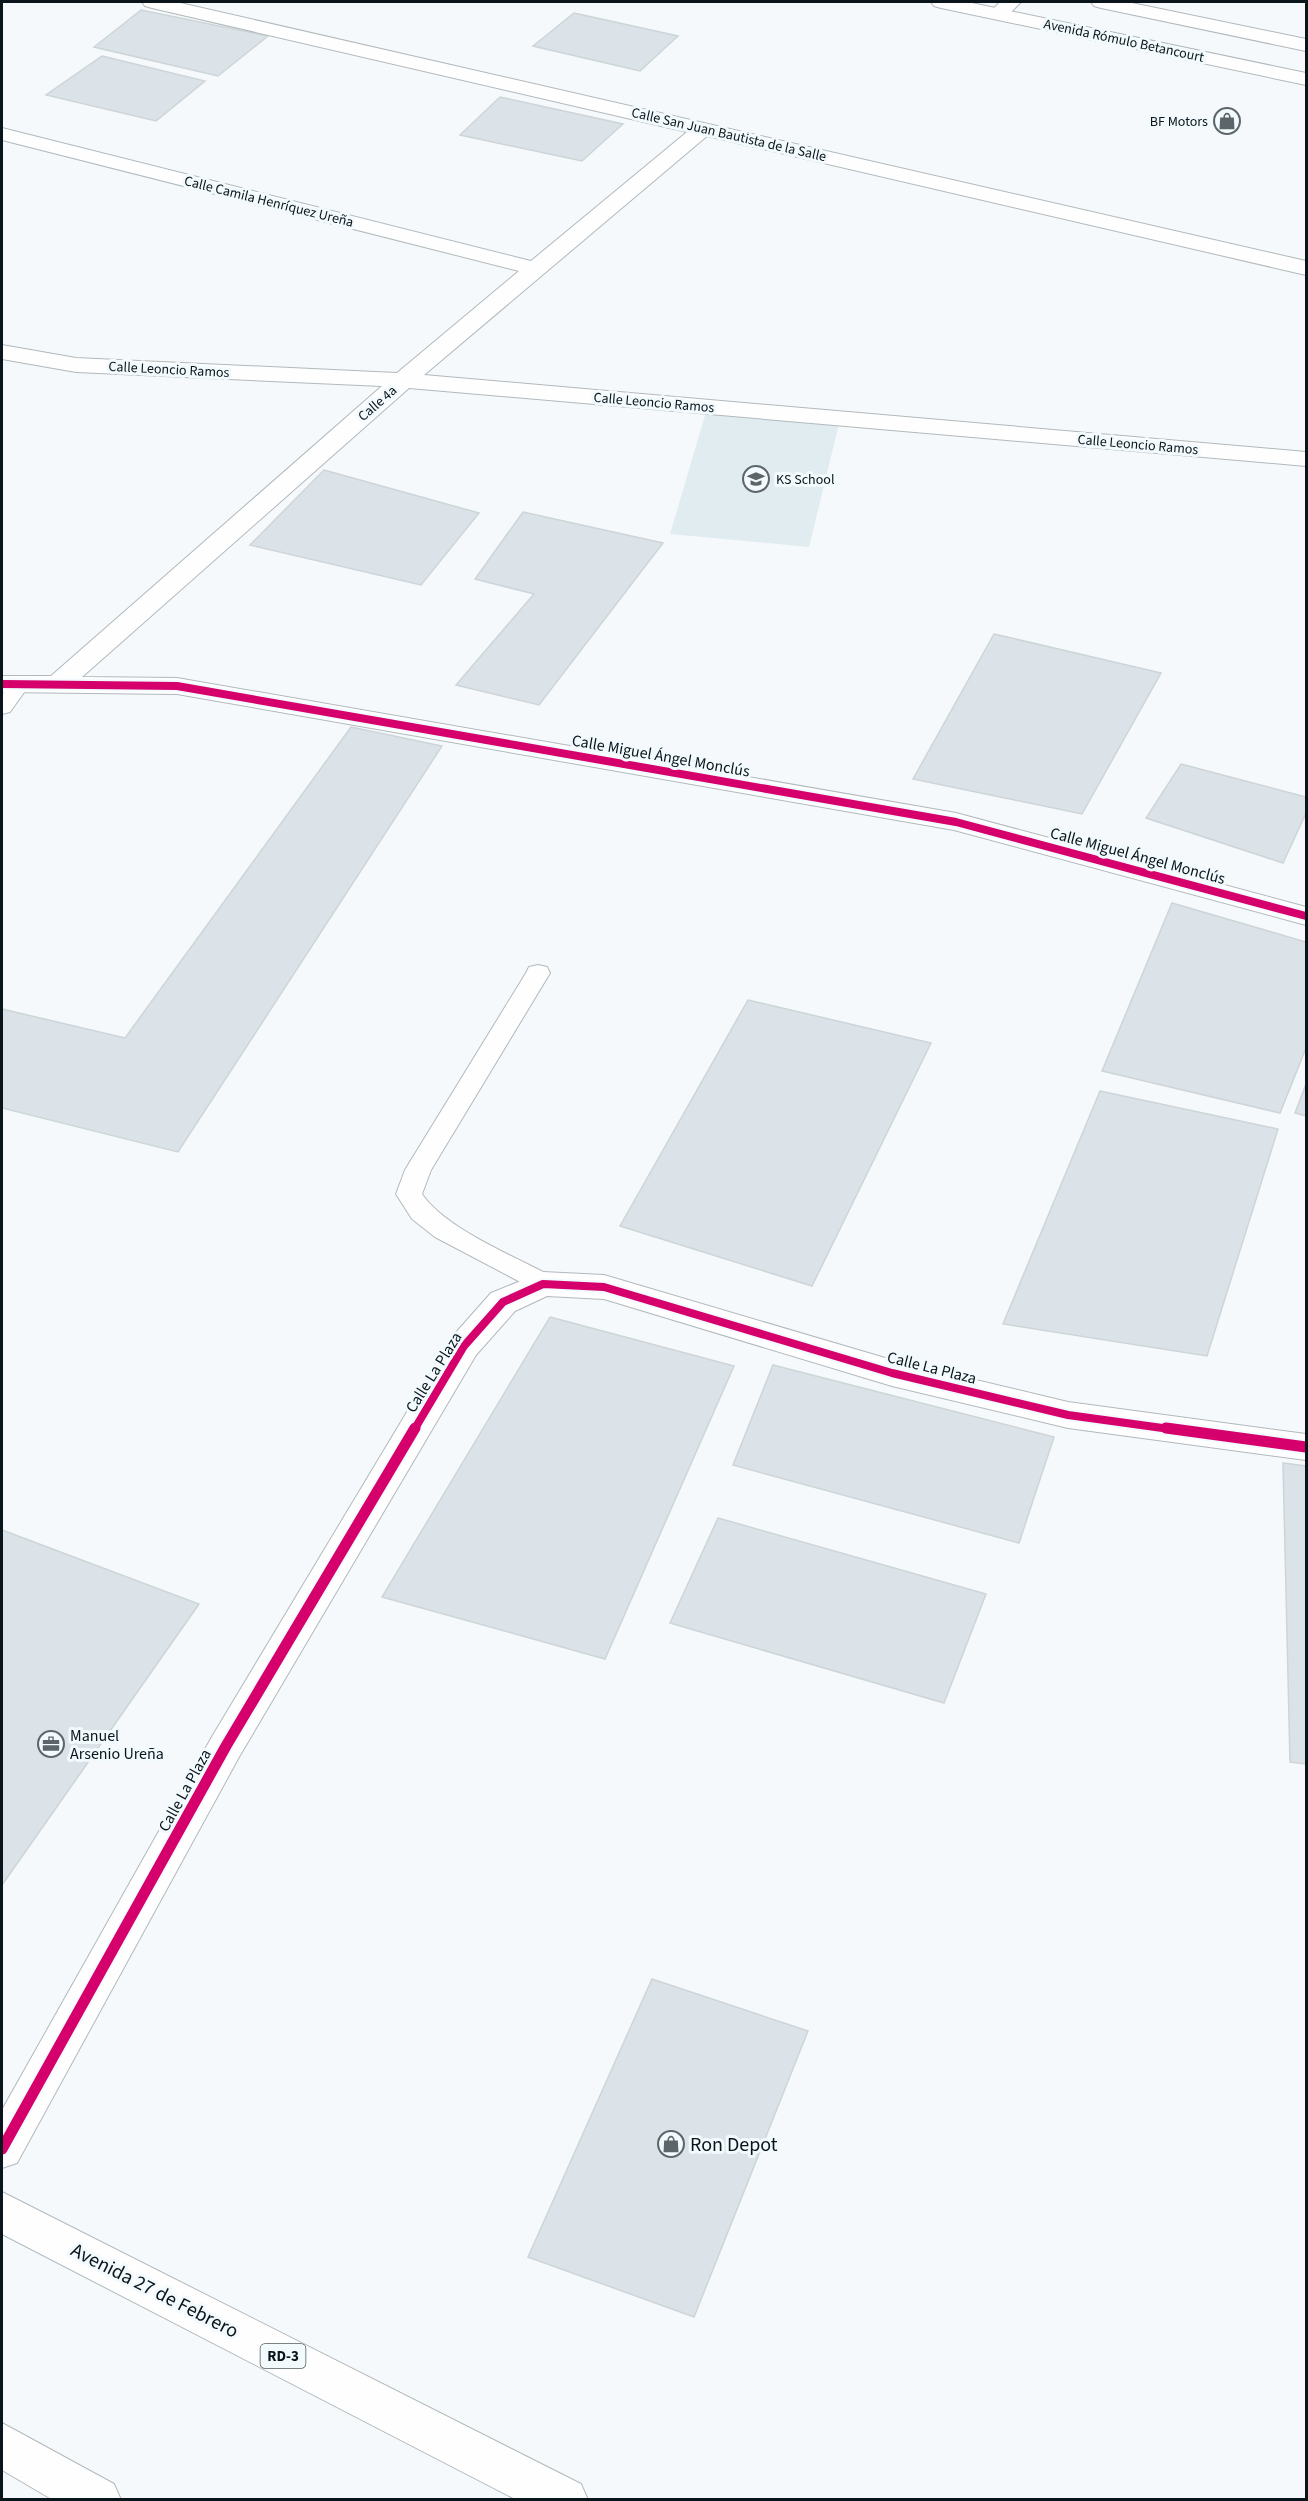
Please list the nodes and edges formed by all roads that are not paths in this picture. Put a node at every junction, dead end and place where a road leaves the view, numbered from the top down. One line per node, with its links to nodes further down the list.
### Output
1 (152, 2): 7 (main road, Calle San Juan Bautista de la Salle)
2 (941, 2): 4 (main road, Avenida Rómulo Betancourt)
3 (1101, 2): 5 (main road, Avenida Rómulo Betancourt)
4 (1005, 8): 6 (main road, Avenida Rómulo Betancourt)
5 (1306, 45)
6 (1306, 79)
7 (704, 128): 9 (main road, Calle San Juan Bautista de la Salle); 10 (main road, Calle 4a)
8 (2, 134): 10 (main road, Calle Camila Henríquez Ureña)
9 (1306, 268)
10 (536, 269): 12 (main road, Calle 4a)
11 (2, 352): 12 (main road, Calle Leoncio Ramos)
12 (403, 380): 13 (main road, Calle Leoncio Ramos); 15 (main road, Calle 4a)
13 (1306, 459)
14 (10, 684): 15 (main road, Calle Miguel Ángel Monclús); 16 (lane)
15 (57, 685): 17 (main road, Calle Miguel Ángel Monclús)
16 (2, 707)
17 (1306, 916)
18 (538, 973): 19 (lane)
19 (543, 1284): 20 (main road, Calle La Plaza); 21 (main road, Calle La Plaza)
20 (1306, 1447)
21 (2, 2149)
22 (2, 2212): 25 (main road, Avenida 27 de Febrero / RD-3)
23 (2, 2445): 24 (main road)
24 (98, 2499)
25 (565, 2499)

